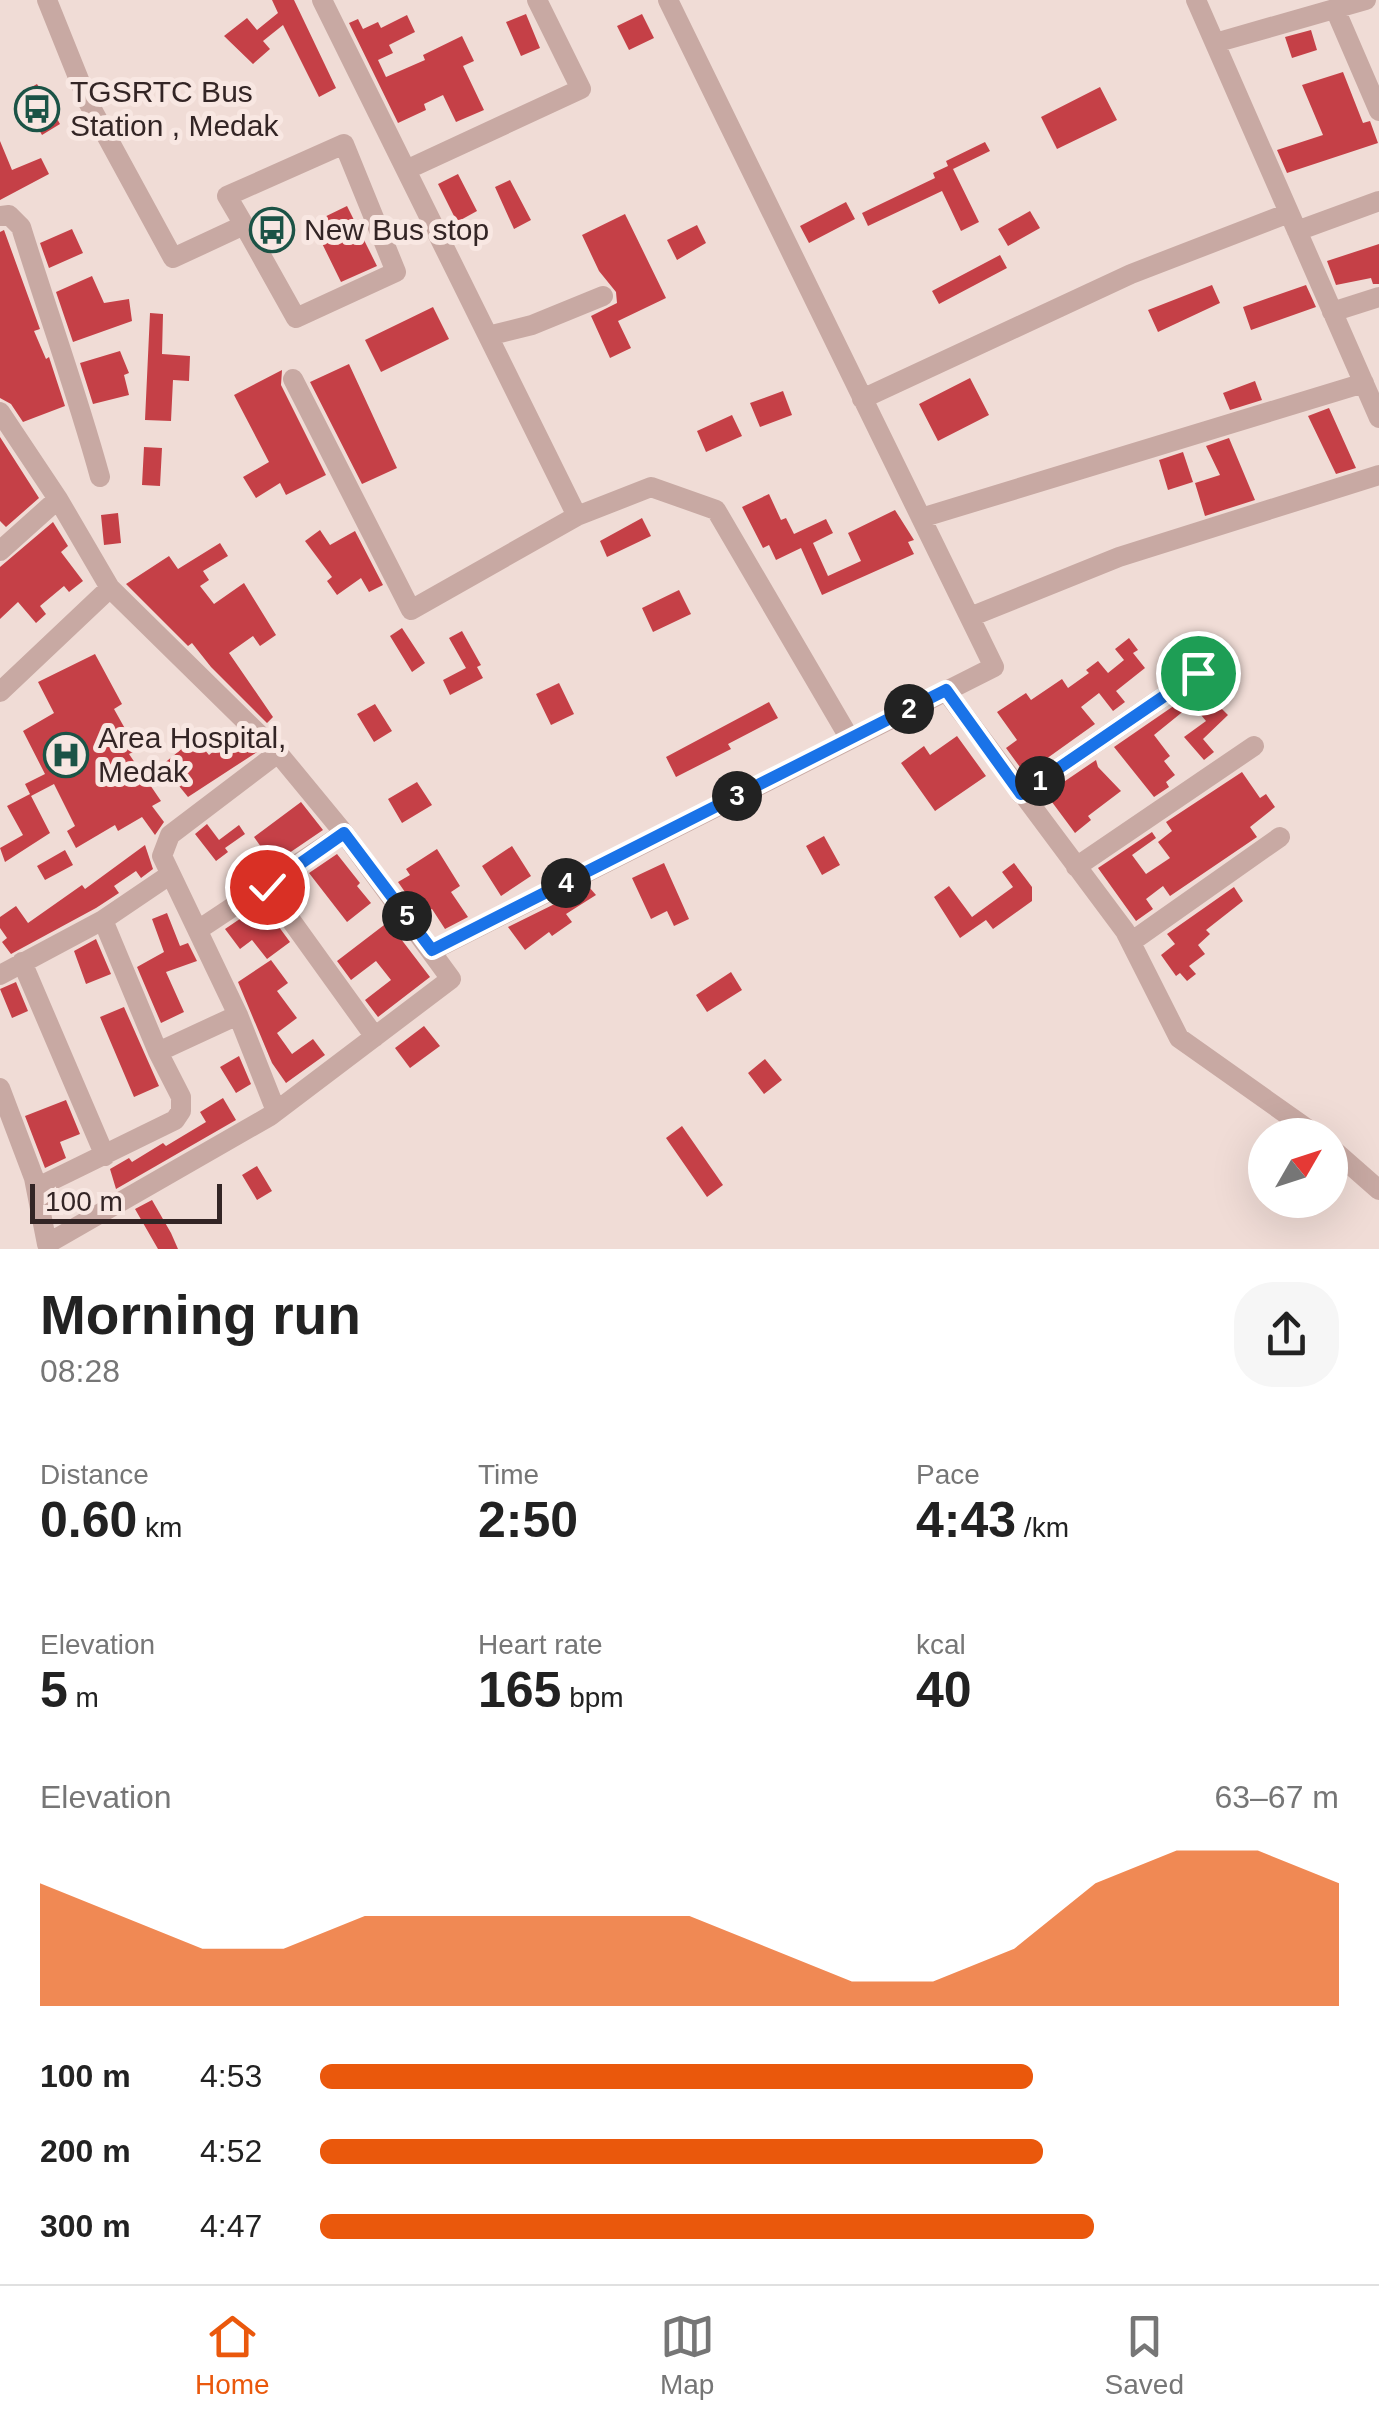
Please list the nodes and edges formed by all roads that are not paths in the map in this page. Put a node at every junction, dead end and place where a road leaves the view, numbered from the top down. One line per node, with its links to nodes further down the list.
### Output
1 (47, 0): 14 (street)
2 (322, 0): 10 (street)
3 (537, 0): 10 (street)
4 (668, 0): 21 (street)
5 (1196, 0): 8 (street)
6 (1366, 0): 7 (street)
7 (1335, 9): 8 (street); 9 (street)
8 (1215, 43): 13 (street)
9 (1377, 102)
10 (406, 170): 18 (street)
11 (1379, 201): 13 (street)
12 (0, 216): 25 (street)
13 (1293, 222): 17 (street); 21 (street)
14 (244, 225): 14 (street)
15 (603, 296): 18 (street)
16 (1379, 297): 17 (street)
17 (1332, 312): 20 (street)
18 (488, 336): 27 (street)
19 (293, 379): 27 (street)
20 (1364, 383): 23 (street); 28 (street)
21 (862, 399): 28 (street)
22 (0, 412): 26 (street)
23 (1379, 418)
24 (1379, 474): 31 (street)
25 (100, 478)
26 (58, 498): 29 (street); 30 (street)
27 (577, 516): 35 (street)
28 (921, 518): 31 (street)
29 (3, 543)
30 (110, 588): 34 (street); 37 (street)
31 (970, 618): 33 (street)
32 (1198, 673): 38 (street)
33 (946, 690): 35 (street); 38 (street)
34 (0, 692)
35 (850, 739): 47 (street)
36 (1254, 746): 41 (street)
37 (278, 754): 39 (street); 42 (street)
38 (1021, 794): 41 (street)
39 (344, 833): 43 (street); 47 (street)
40 (1280, 837): 46 (street)
41 (1076, 866): 46 (street)
42 (168, 876): 44 (street); 45 (street)
43 (267, 887): 45 (street); 51 (street)
44 (103, 920): 48 (street); 52 (street)
45 (198, 930): 50 (street)
46 (1131, 942): 55 (street)
47 (432, 950): 51 (street)
48 (22, 962): 49 (street); 56 (street)
49 (0, 976)
50 (238, 1015): 52 (street); 54 (street)
51 (375, 1037): 54 (street)
52 (158, 1052): 56 (street)
53 (0, 1088): 58 (street)
54 (276, 1111): 58 (street)
55 (1292, 1118)
56 (105, 1156): 58 (street)
57 (1348, 1163): 59 (street)
58 (36, 1188)
59 (1379, 1190)

